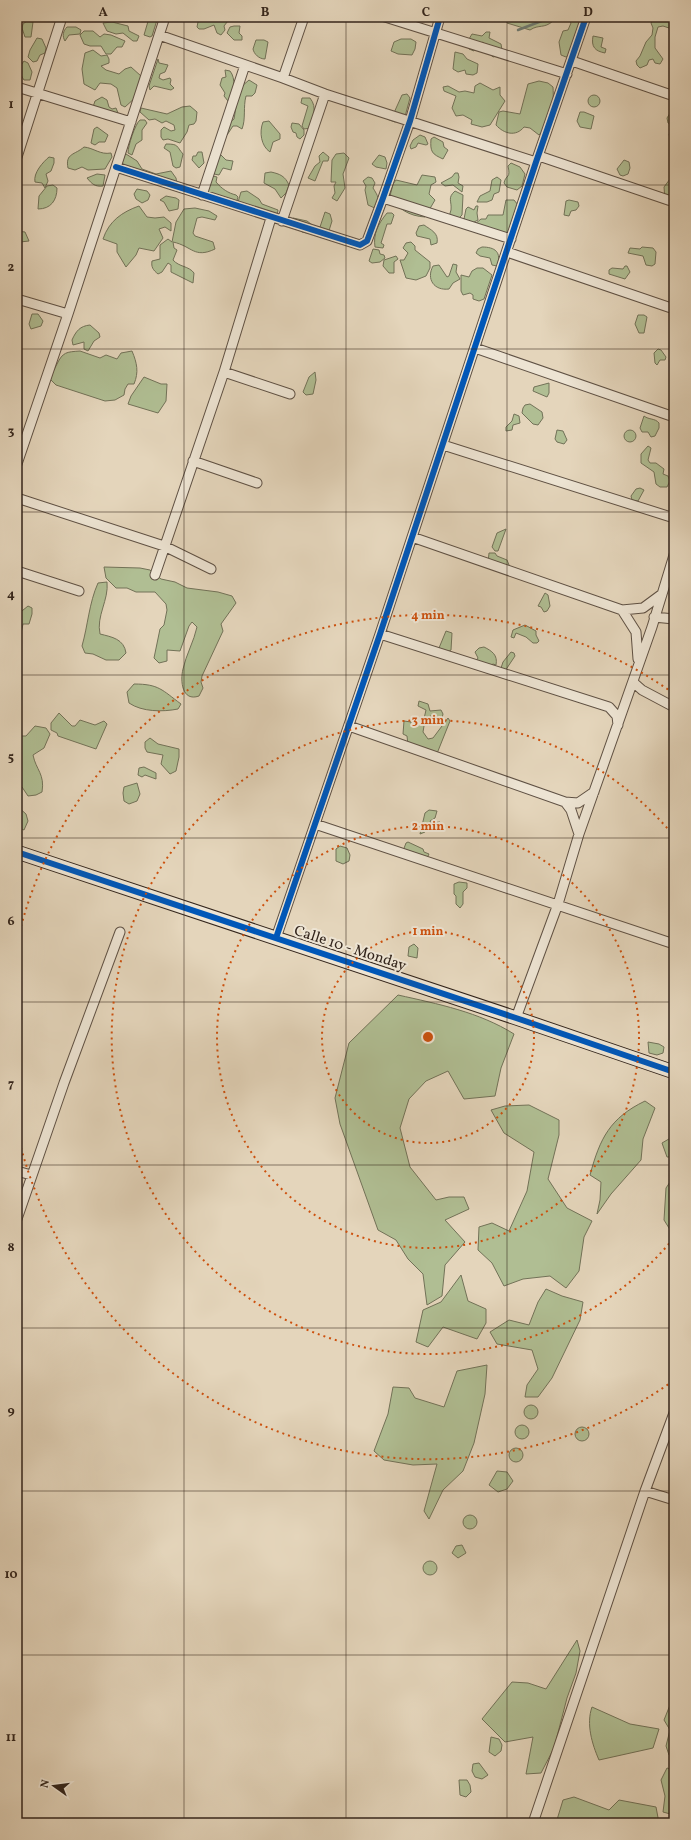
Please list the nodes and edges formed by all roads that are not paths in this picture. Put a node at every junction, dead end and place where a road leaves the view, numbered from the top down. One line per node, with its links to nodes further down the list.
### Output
1 (62, 17): 14 (street)
2 (165, 17): 8 (street)
3 (304, 17): 12 (street)
4 (385, 17): 7 (street)
5 (440, 17): 7 (street)
6 (586, 17): 9 (street)
7 (435, 33): 11 (street); 17 (street)
8 (159, 35): 10 (street); 18 (street)
9 (572, 61): 11 (street); 16 (street)
10 (245, 65): 12 (street); 22 (street)
11 (567, 74): 20 (street)
12 (283, 78): 15 (street)
13 (17, 87): 14 (street)
14 (37, 93): 18 (street); 19 (street)
15 (326, 94): 17 (street); 26 (street)
16 (674, 96)
17 (410, 121): 20 (street); 23 (street)
18 (131, 122): 21 (street)
19 (17, 158)
20 (537, 159): 24 (street); 27 (street)
21 (116, 167): 22 (street); 31 (street)
22 (202, 195): 25 (street)
23 (383, 198): 26 (street); 27 (street)
24 (674, 202)
25 (271, 218): 26 (street); 33 (street)
26 (282, 221)
27 (511, 239): 28 (street)
28 (507, 252): 30 (street); 32 (street)
29 (17, 299): 31 (street)
30 (674, 309)
31 (68, 314): 38 (street)
32 (475, 348): 35 (street); 36 (street)
33 (224, 372): 34 (street); 37 (street)
34 (290, 394)
35 (674, 417)
36 (443, 444): 41 (street); 42 (street)
37 (193, 461): 39 (street); 43 (street)
38 (17, 464)
39 (257, 483)
40 (17, 498): 43 (street)
41 (674, 518)
42 (412, 537): 50 (street); 53 (street)
43 (164, 546): 45 (street); 47 (street)
44 (674, 555): 49 (street)
45 (211, 569)
46 (17, 571): 48 (street)
47 (155, 575)
48 (79, 592)
49 (662, 594): 50 (street); 51 (street)
50 (622, 610): 54 (street)
51 (654, 617): 52 (street); 54 (street)
52 (674, 619)
53 (380, 634): 57 (street); 60 (street)
54 (638, 667): 55 (street)
55 (633, 682): 56 (street); 58 (street)
56 (628, 698): 57 (street); 59 (street)
57 (609, 707): 59 (street)
58 (674, 707)
59 (618, 725): 61 (street)
60 (349, 726): 62 (street); 63 (street)
61 (594, 792): 62 (street); 64 (street)
62 (565, 802): 64 (street)
63 (315, 824): 66 (street); 68 (street)
64 (580, 834): 66 (street)
65 (17, 852): 68 (street, Calle 10 - Monday)
66 (558, 904): 69 (street); 70 (street)
67 (120, 932): 73 (street)
68 (276, 938): 70 (street, Calle 10 - Monday)
69 (674, 944)
70 (516, 1018): 71 (street, Calle 10 - Monday)
71 (674, 1072)
72 (17, 1171): 73 (street)
73 (31, 1175): 74 (street)
74 (17, 1219)
75 (674, 1414): 76 (street)
76 (645, 1490): 77 (street); 78 (street)
77 (674, 1500)
78 (533, 1823)

